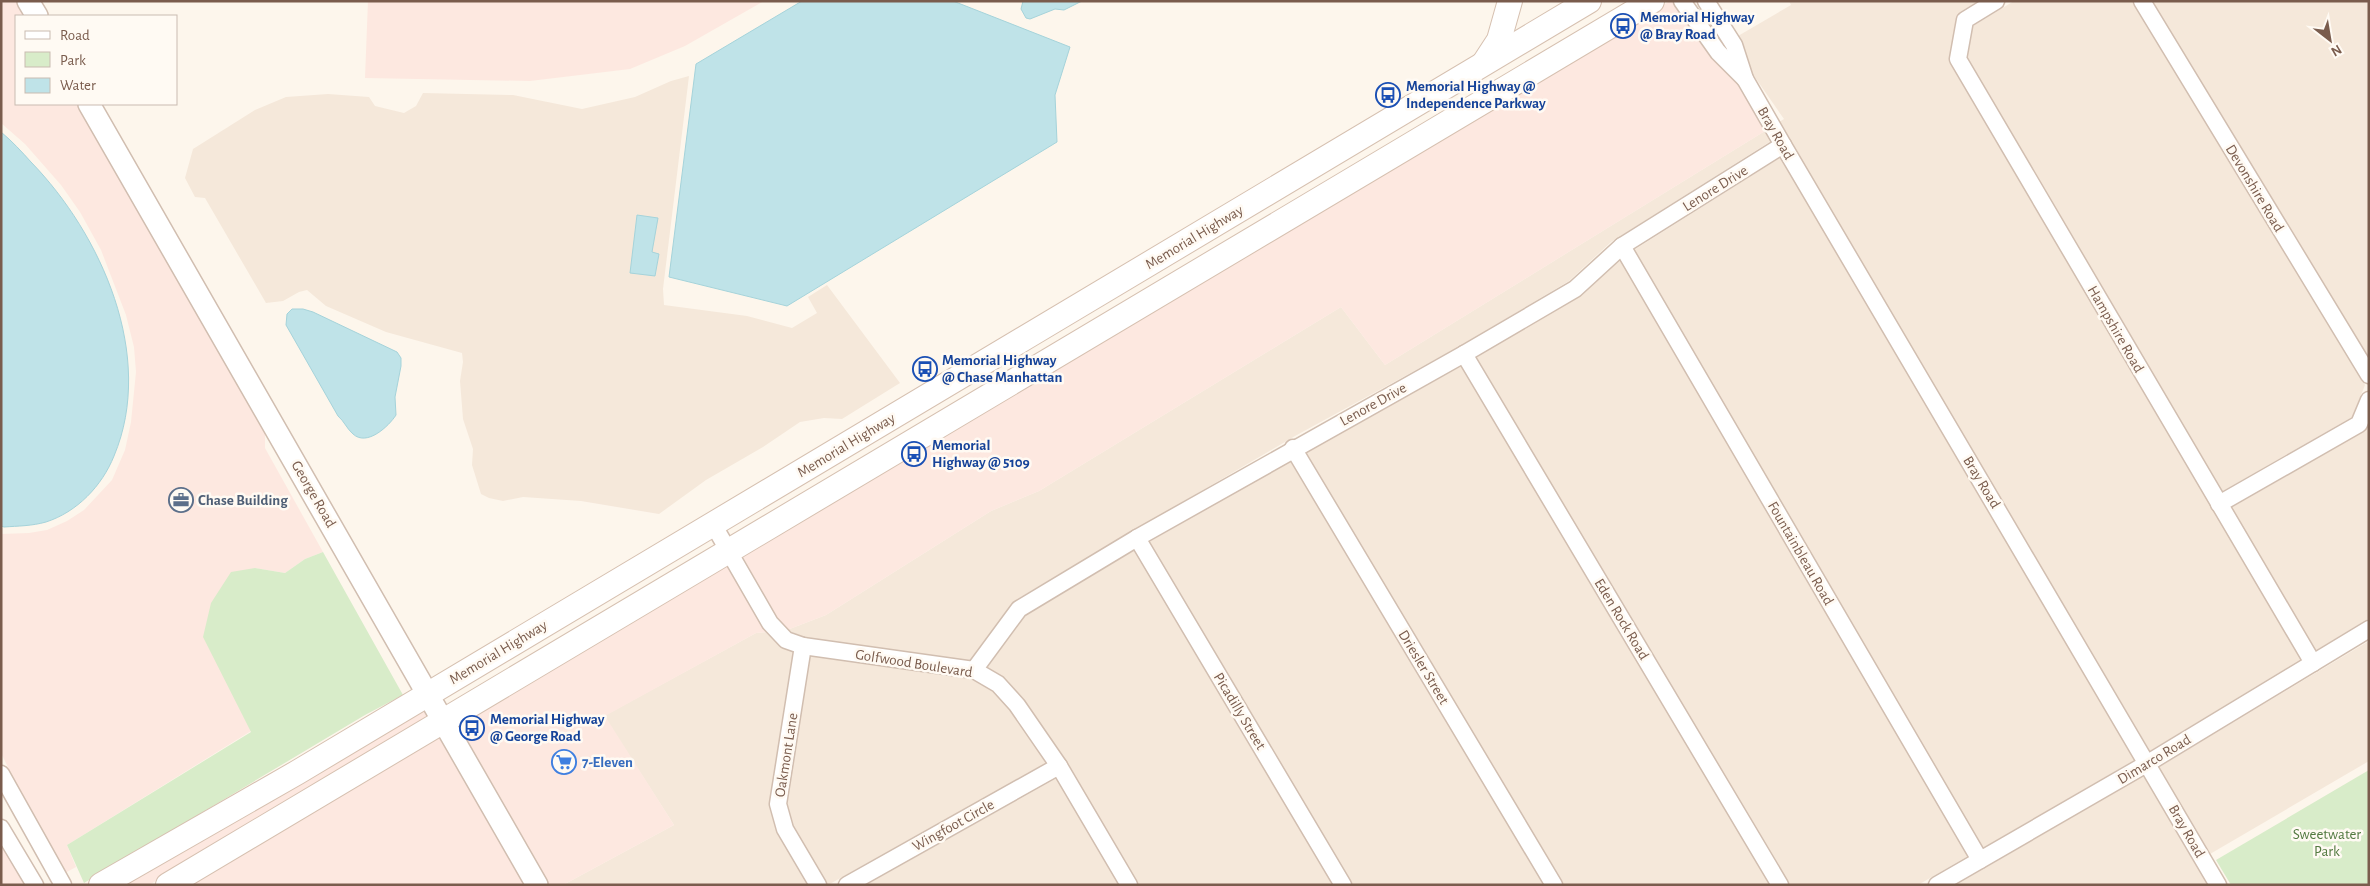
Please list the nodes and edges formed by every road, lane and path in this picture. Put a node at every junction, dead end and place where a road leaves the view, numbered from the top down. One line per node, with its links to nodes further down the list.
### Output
1 (28, 1): 9 (street)
2 (1510, 1): 10 (main road)
3 (1590, 1): 10 (main road, Memorial Highway)
4 (1652, 1): 14 (main road, Memorial Highway)
5 (1682, 1): 11 (street, Bray Road)
6 (1706, 1): 11 (street, Bray Road)
7 (1996, 1): 25 (street, Hampshire Road)
8 (2142, 1): 21 (street, Devonshire Road)
9 (36, 15)
10 (1484, 64): 13 (main road, Memorial Highway)
11 (1745, 79): 15 (street, Bray Road)
12 (90, 105): 33 (street, George Road)
13 (1410, 108): 14 (main road); 16 (main road, Memorial Highway)
14 (1426, 136): 18 (main road, Memorial Highway)
15 (1783, 145): 17 (street, Lenore Drive); 35 (street, Bray Road)
16 (1211, 227): 18 (main road); 20 (main road, Memorial Highway)
17 (1622, 246): 19 (street, Lenore Drive); 39 (street, Fountainbleau Road)
18 (1228, 254): 22 (main road, Memorial Highway)
19 (1464, 354): 24 (street, Lenore Drive); 50 (street, Eden Rock Road)
20 (991, 359): 22 (main road); 26 (main road, Memorial Highway)
21 (2369, 375)
22 (1007, 386): 28 (main road, Memorial Highway)
23 (2369, 400): 25 (street)
24 (1293, 448): 27 (street, Lenore Drive); 49 (street, Driesler Street)
25 (2219, 504): 31 (street, Hampshire Road)
26 (713, 524): 28 (street, Golfwood Boulevard); 33 (main road, Memorial Highway)
27 (1137, 538): 32 (street, Lenore Drive); 48 (street, Picadilly Street)
28 (730, 550): 30 (street, Golfwood Boulevard); 34 (main road, Memorial Highway)
29 (2369, 629): 31 (street, Dimarco Road)
30 (803, 646): 32 (street, Golfwood Boulevard); 45 (street, Oakmont Lane)
31 (2313, 663): 35 (street, Dimarco Road)
32 (974, 670): 36 (street, Golfwood Boulevard)
33 (429, 694): 34 (street, George Road); 42 (main road, Memorial Highway)
34 (445, 721): 43 (main road, Memorial Highway); 44 (street, George Road)
35 (2148, 763): 39 (street, Dimarco Road); 52 (street, Bray Road)
36 (1059, 766): 46 (street, Wingfoot Circle); 47 (street, Golfwood Boulevard)
37 (1, 774): 41 (street)
38 (1, 828): 40 (street)
39 (1980, 860): 51 (street, Dimarco Road)
40 (35, 885)
41 (63, 885)
42 (101, 885)
43 (168, 885)
44 (537, 885)
45 (818, 885)
46 (847, 885)
47 (1129, 885)
48 (1343, 885)
49 (1554, 885)
50 (1780, 885)
51 (1937, 885)
52 (2218, 885)

